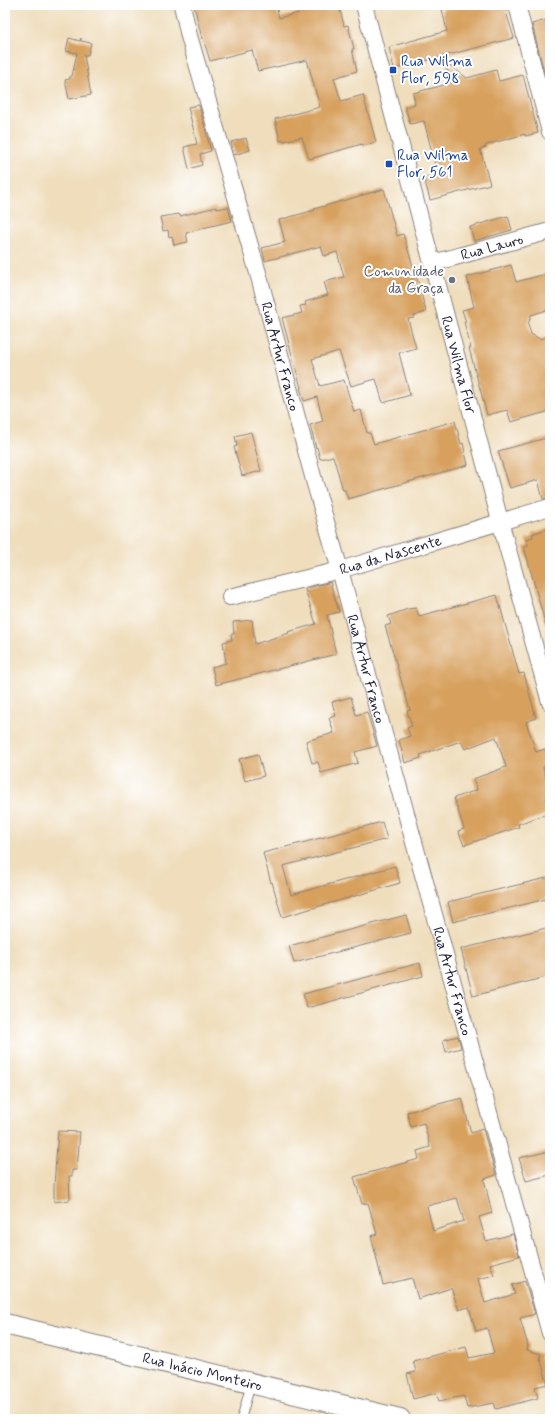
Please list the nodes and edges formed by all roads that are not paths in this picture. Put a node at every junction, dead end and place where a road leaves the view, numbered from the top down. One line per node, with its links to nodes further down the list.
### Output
1 (182, 5): 9 (street, Rua Artur Franco)
2 (364, 5): 6 (street, Rua Wilma Flor)
3 (517, 5): 4 (street)
4 (550, 132)
5 (550, 232): 6 (street, Rua Lauro)
6 (433, 263): 8 (street, Rua Wilma Flor)
7 (550, 507): 8 (street, Rua da Nascente)
8 (500, 522): 9 (street, Rua da Nascente); 11 (street, Rua Wilma Flor)
9 (340, 570): 10 (street, Rua da Nascente); 13 (street, Rua Artur Franco)
10 (230, 597)
11 (550, 702)
12 (5, 1324): 14 (street, Rua Inácio Monteiro)
13 (550, 1333)
14 (251, 1384): 15 (street, Rua Inácio Monteiro); 16 (lane)
15 (379, 1417): 17 (street, Rua Inácio Monteiro)
16 (241, 1419)
17 (400, 1419)

